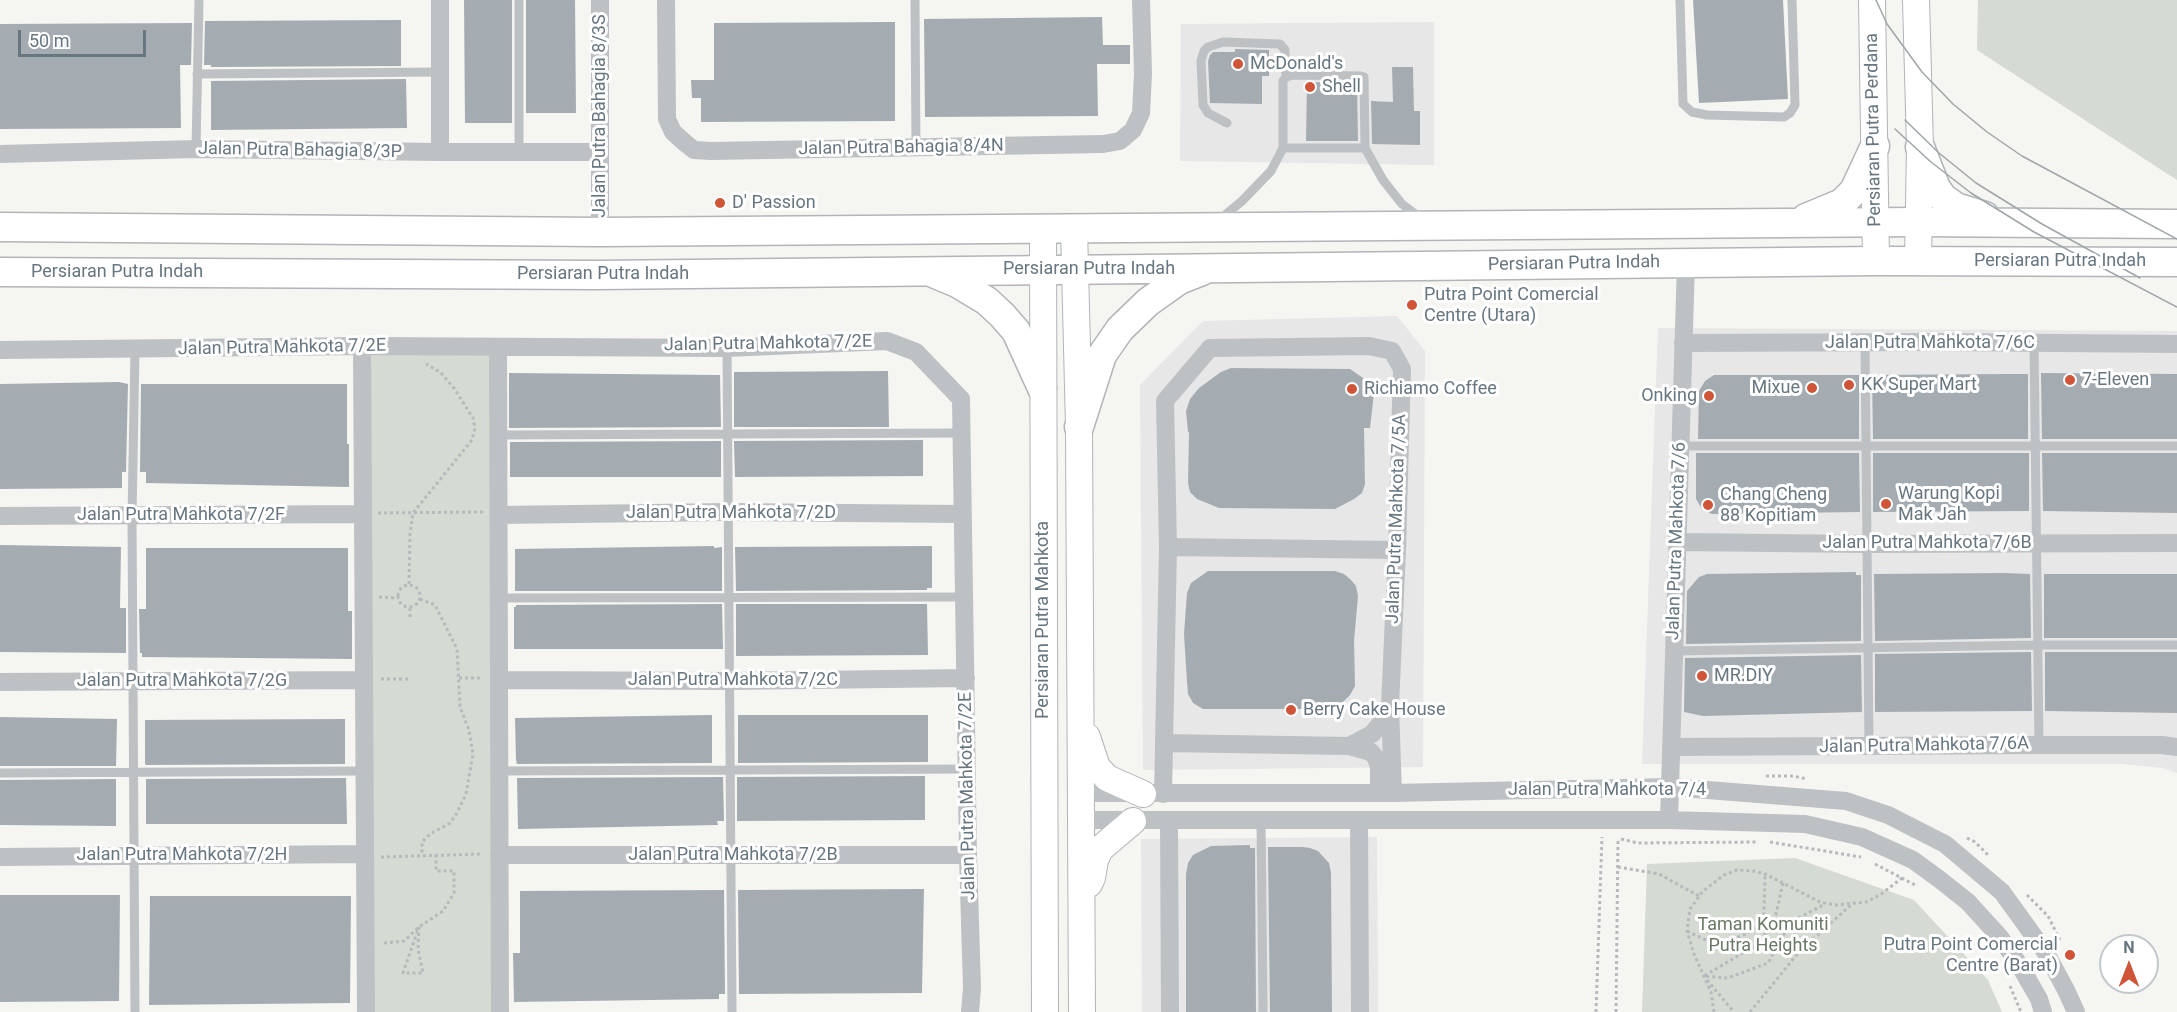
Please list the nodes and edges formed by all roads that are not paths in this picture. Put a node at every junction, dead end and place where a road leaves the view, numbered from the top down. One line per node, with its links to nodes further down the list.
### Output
1 (199, 0): 13 (lane)
2 (440, 0): 12 (street)
3 (519, 0): 23 (lane)
4 (600, 0): 24 (street, Jalan Putra Bahagia 8/3S)
5 (666, 0): 17 (street, Jalan Putra Bahagia 8/4N)
6 (915, 0): 17 (lane)
7 (1141, 0): 17 (street, Jalan Putra Bahagia 8/4N)
8 (1680, 0): 9 (lane)
9 (1792, 0)
10 (1872, 0): 16 (street, Persiaran Putra Perdana)
11 (1916, 0): 18 (street)
12 (440, 72): 13 (lane); 22 (street)
13 (197, 74): 21 (lane)
14 (1286, 77): 15 (lane); 19 (lane); 20 (lane)
15 (1227, 123)
16 (1875, 146): 28 (main road); 29 (street, Persiaran Putra Perdana)
17 (916, 147)
18 (1920, 147): 26 (street); 27 (main road)
19 (1283, 148): 20 (lane); 33 (lane)
20 (1365, 148): 31 (lane)
21 (196, 149): 22 (street, Jalan Putra Bahagia 8/3P); 25 (street, Jalan Putra Bahagia 8/3P)
22 (440, 152): 23 (street, Jalan Putra Bahagia 8/3P)
23 (519, 152): 24 (street, Jalan Putra Bahagia 8/3P)
24 (599, 152): 36 (street, Jalan Putra Bahagia 8/3S)
25 (0, 154)
26 (1917, 222): 27 (main road, Persiaran Putra Indah); 29 (main road, Persiaran Putra Indah); 38 (street)
27 (2008, 222): 30 (main road, Persiaran Putra Indah)
28 (1790, 223): 29 (main road, Persiaran Putra Indah); 31 (main road, Persiaran Putra Indah)
29 (1876, 223): 37 (street, Persiaran Putra Perdana)
30 (2177, 224)
31 (1432, 226): 33 (main road, Persiaran Putra Indah)
32 (0, 227): 36 (main road, Persiaran Putra Indah)
33 (1211, 227): 35 (main road, Persiaran Putra Indah)
34 (1043, 228): 35 (main road, Persiaran Putra Indah); 36 (main road, Persiaran Putra Indah); 43 (street, Persiaran Putra Mahkota)
35 (1074, 228): 44 (street, Persiaran Putra Mahkota)
36 (600, 232)
37 (1876, 261): 38 (main road, Persiaran Putra Indah); 40 (main road, Persiaran Putra Indah)
38 (1917, 261): 39 (main road, Persiaran Putra Indah)
39 (2177, 262)
40 (1686, 263): 41 (main road, Persiaran Putra Indah); 47 (street, Jalan Putra Mahkota 7/6)
41 (1209, 268): 44 (main road, Persiaran Putra Indah); 56 (main road)
42 (926, 270): 43 (main road, Persiaran Putra Indah); 45 (main road, Persiaran Putra Indah); 55 (main road)
43 (1042, 270): 44 (main road, Persiaran Putra Indah); 55 (street, Persiaran Putra Mahkota)
44 (1076, 270): 56 (street, Persiaran Putra Mahkota)
45 (0, 272)
46 (2034, 342): 48 (street, Jalan Putra Mahkota 7/6C); 49 (street, Jalan Putra Mahkota 7/6C); 62 (lane)
47 (1683, 343): 48 (street, Jalan Putra Mahkota 7/6C); 60 (street, Jalan Putra Mahkota 7/6)
48 (1865, 343): 61 (lane)
49 (2177, 345)
50 (362, 346): 51 (street, Jalan Putra Mahkota 7/2E); 54 (street, Jalan Putra Mahkota 7/2E); 65 (street)
51 (498, 347): 52 (street, Jalan Putra Mahkota 7/2E); 59 (street)
52 (727, 348): 57 (street, Jalan Putra Mahkota 7/2E); 58 (lane)
53 (0, 350): 54 (street, Jalan Putra Mahkota 7/2E)
54 (135, 350): 69 (lane)
55 (1042, 388): 89 (street, Persiaran Putra Mahkota)
56 (1079, 427): 91 (street, Persiaran Putra Mahkota)
57 (962, 433): 58 (lane); 67 (street, Jalan Putra Mahkota 7/2E)
58 (728, 434): 59 (lane); 64 (lane)
59 (499, 435): 66 (street)
60 (1680, 446): 61 (lane); 70 (street, Jalan Putra Mahkota 7/6)
61 (1866, 446): 62 (lane); 73 (lane)
62 (2036, 446): 63 (lane); 71 (lane)
63 (2177, 446)
64 (729, 512): 66 (street, Jalan Putra Mahkota 7/2D); 67 (street, Jalan Putra Mahkota 7/2D); 78 (lane)
65 (365, 513): 69 (street, Jalan Putra Mahkota 7/2F); 85 (street)
66 (492, 514): 77 (street)
67 (962, 514): 76 (street, Jalan Putra Mahkota 7/2E)
68 (0, 516): 69 (street, Jalan Putra Mahkota 7/2F)
69 (132, 516): 88 (lane)
70 (1677, 542): 73 (street, Jalan Putra Mahkota 7/6B); 82 (street, Jalan Putra Mahkota 7/6)
71 (2037, 542): 72 (street, Jalan Putra Mahkota 7/6B); 73 (street, Jalan Putra Mahkota 7/6B); 79 (lane)
72 (2177, 543)
73 (1867, 544): 81 (lane)
74 (1168, 547): 75 (street); 75 (street, Jalan Putra Mahkota 7/5A); 92 (street, Jalan Putra Mahkota 7/5A)
75 (1397, 550): 90 (street, Jalan Putra Mahkota 7/5A)
76 (964, 597): 78 (lane); 83 (street, Jalan Putra Mahkota 7/2E)
77 (500, 598): 78 (lane); 84 (street)
78 (729, 598): 86 (lane)
79 (2038, 645): 80 (lane); 81 (lane); 93 (lane)
80 (2177, 645)
81 (1868, 648): 82 (lane); 96 (lane)
82 (1674, 651): 95 (street, Jalan Putra Mahkota 7/6)
83 (966, 678): 86 (street, Jalan Putra Mahkota 7/2C); 98 (street, Jalan Putra Mahkota 7/2E)
84 (492, 679): 86 (street, Jalan Putra Mahkota 7/2C); 100 (street)
85 (371, 680): 88 (street, Jalan Putra Mahkota 7/2G); 99 (street)
86 (730, 681): 101 (lane)
87 (0, 682): 88 (street, Jalan Putra Mahkota 7/2G)
88 (133, 682): 103 (lane)
89 (1043, 706): 107 (street); 120 (street, Persiaran Putra Mahkota)
90 (1390, 706): 94 (street); 105 (street, Jalan Putra Mahkota 7/5A)
91 (1080, 720): 106 (street); 107 (street, Persiaran Putra Mahkota)
92 (1165, 743): 94 (street); 106 (street, Jalan Putra Mahkota 7/5A)
93 (2039, 745): 96 (street, Jalan Putra Mahkota 7/6A); 97 (street, Jalan Putra Mahkota 7/6A)
94 (1349, 746): 105 (street)
95 (1671, 747): 96 (street, Jalan Putra Mahkota 7/6A); 104 (street, Jalan Putra Mahkota 7/6)
96 (1869, 747)
97 (2177, 747)
98 (967, 769): 101 (lane); 115 (street, Jalan Putra Mahkota 7/2E)
99 (364, 771): 103 (lane); 117 (street)
100 (499, 771): 101 (lane); 113 (street)
101 (730, 771): 114 (lane)
102 (0, 773): 103 (lane)
103 (134, 773): 116 (lane)
104 (1670, 787): 105 (street, Jalan Putra Mahkota 7/4); 111 (street, Jalan Putra Mahkota 7/6); 132 (street, Jalan Putra Mahkota 7/4)
105 (1386, 793): 106 (street, Jalan Putra Mahkota 7/4)
106 (1153, 794): 107 (street, Jalan Putra Mahkota 7/4)
107 (1074, 808): 112 (street, Jalan Putra Mahkota 7/4); 119 (street, Persiaran Putra Mahkota); 120 (street)
108 (1169, 820): 109 (street, Jalan Putra Mahkota 7/4); 112 (street, Jalan Putra Mahkota 7/4); 128 (street)
109 (1261, 820): 110 (street, Jalan Putra Mahkota 7/4); 129 (lane)
110 (1359, 820): 111 (street, Jalan Putra Mahkota 7/4); 130 (street)
111 (1669, 820): 131 (street, Jalan Putra Mahkota 7/4)
112 (1133, 821): 119 (street)
113 (495, 854): 114 (street, Jalan Putra Mahkota 7/2B); 123 (street)
114 (730, 855): 115 (street, Jalan Putra Mahkota 7/2B); 124 (lane)
115 (968, 855): 125 (street, Jalan Putra Mahkota 7/2E)
116 (134, 856): 117 (street, Jalan Putra Mahkota 7/2H); 118 (street, Jalan Putra Mahkota 7/2H); 121 (lane)
117 (370, 856): 122 (street)
118 (0, 857)
119 (1081, 901): 127 (street, Persiaran Putra Mahkota)
120 (1045, 904): 126 (street, Persiaran Putra Mahkota)
121 (135, 1012)
122 (366, 1012)
123 (500, 1012)
124 (732, 1012)
125 (970, 1012)
126 (1045, 1012)
127 (1082, 1012)
128 (1170, 1012)
129 (1263, 1012)
130 (1360, 1012)
131 (2043, 1012)
132 (2076, 1012)

